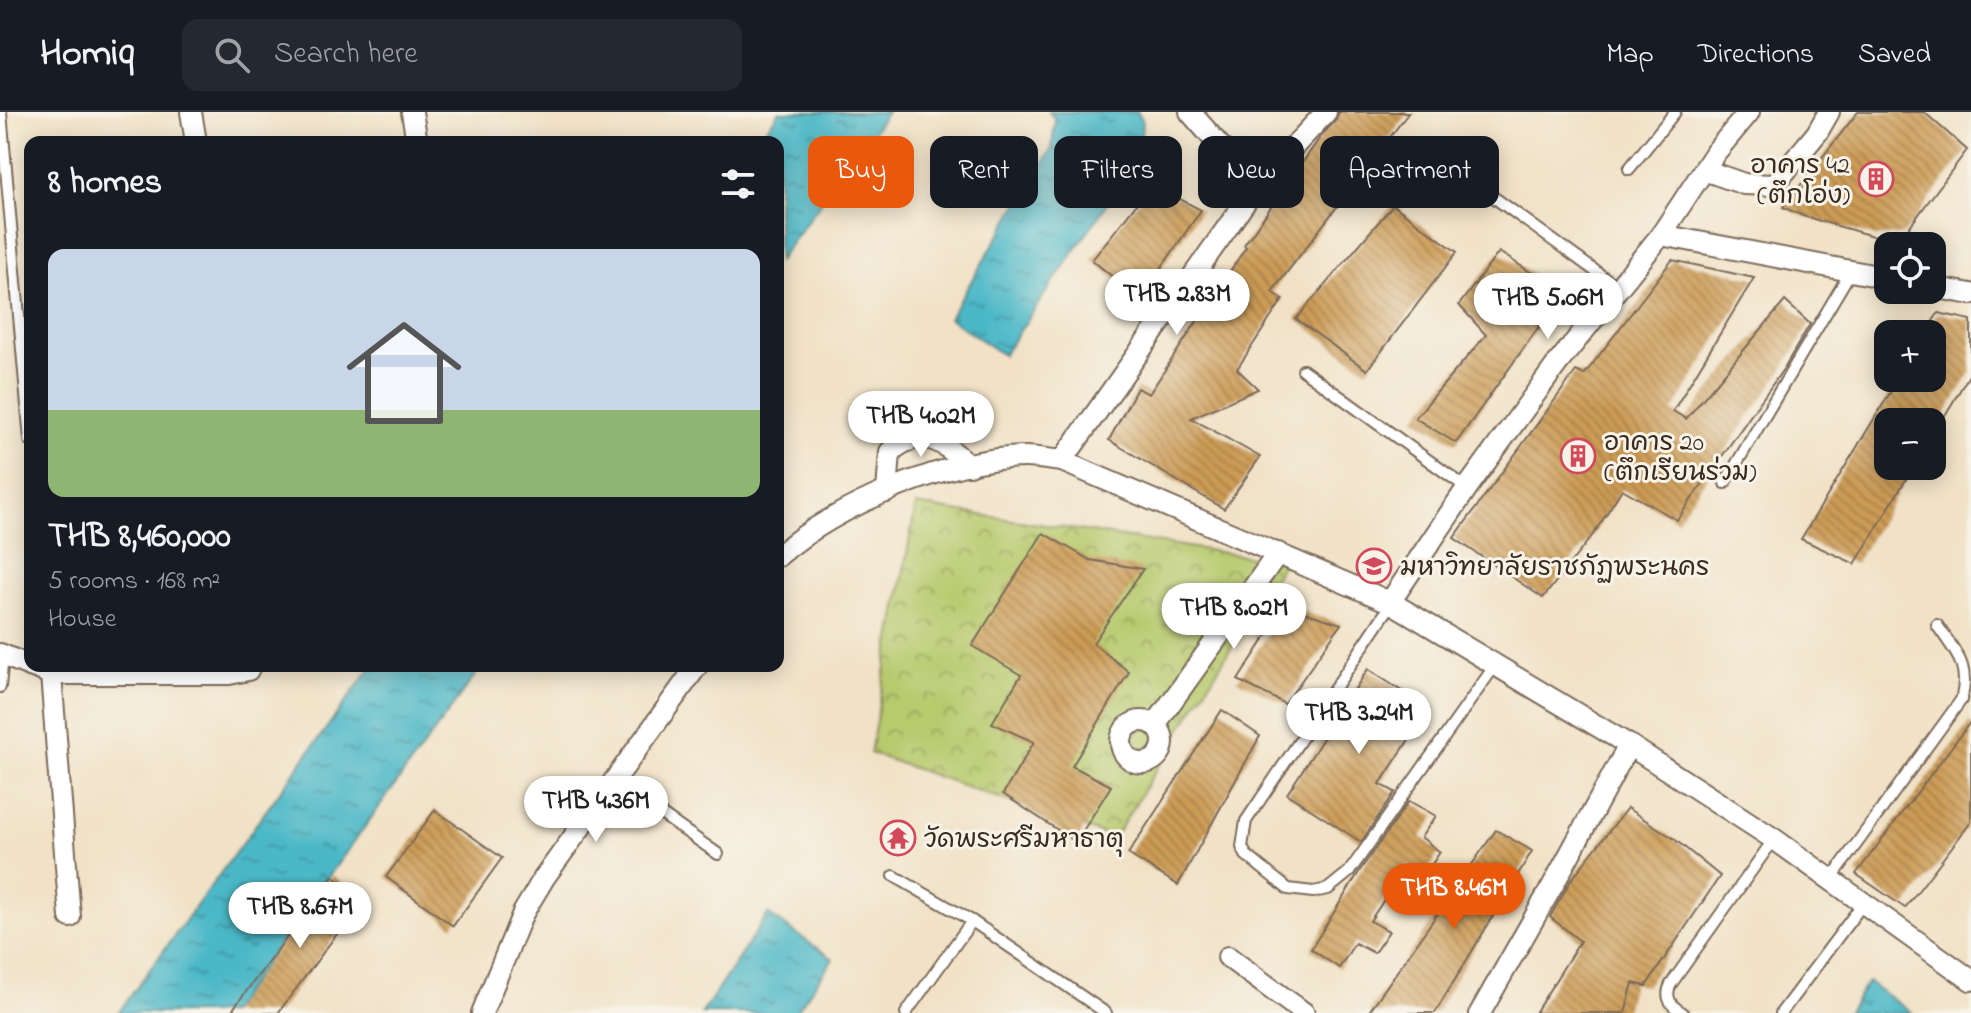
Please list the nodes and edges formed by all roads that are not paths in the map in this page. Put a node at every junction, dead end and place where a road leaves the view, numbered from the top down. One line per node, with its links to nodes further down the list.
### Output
1 (1, 112): 24 (lane)
2 (191, 112): 9 (street)
3 (412, 112): 10 (street)
4 (1190, 112): 11 (street)
5 (1326, 112): 12 (street)
6 (1675, 112): 13 (lane)
7 (1749, 112): 14 (street)
8 (1829, 112): 14 (street)
9 (195, 136)
10 (416, 136)
11 (1211, 136)
12 (1304, 136)
13 (1629, 169)
14 (1704, 170): 17 (street)
15 (1499, 201): 20 (lane)
16 (1241, 208): 25 (street)
17 (1661, 235): 18 (street); 20 (street)
18 (1851, 271): 19 (street); 27 (lane)
19 (1874, 275)
20 (1620, 289): 28 (street)
21 (1946, 290): 22 (street)
22 (1971, 294)
23 (1303, 370): 28 (lane)
24 (24, 372)
25 (1062, 461): 26 (street); 31 (street)
26 (969, 465): 29 (street); 29 (street)
27 (1725, 483)
28 (1467, 488): 32 (street)
29 (887, 492): 30 (street)
30 (784, 550)
31 (1278, 553): 32 (street); 42 (street)
32 (1391, 603): 36 (street); 36 (lane)
33 (1937, 625): 48 (lane)
34 (2, 654): 35 (street); 41 (lane)
35 (24, 663)
36 (1496, 664): 43 (street)
37 (50, 672): 50 (street)
38 (140, 672): 39 (street)
39 (238, 672)
40 (693, 672): 44 (street)
41 (0, 687)
42 (1155, 725)
43 (1629, 745): 45 (street); 58 (street)
44 (614, 781): 46 (lane); 55 (street)
45 (1774, 839): 48 (street); 59 (lane)
46 (718, 854)
47 (894, 876): 51 (lane)
48 (1831, 879): 49 (street)
49 (1864, 902): 53 (street); 60 (lane)
50 (70, 917)
51 (972, 921): 54 (lane); 56 (lane)
52 (1228, 957): 57 (street)
53 (1971, 980)
54 (1099, 1011)
55 (482, 1013)
56 (906, 1013)
57 (1304, 1013)
58 (1480, 1013)
59 (1683, 1013)
60 (1781, 1013)

